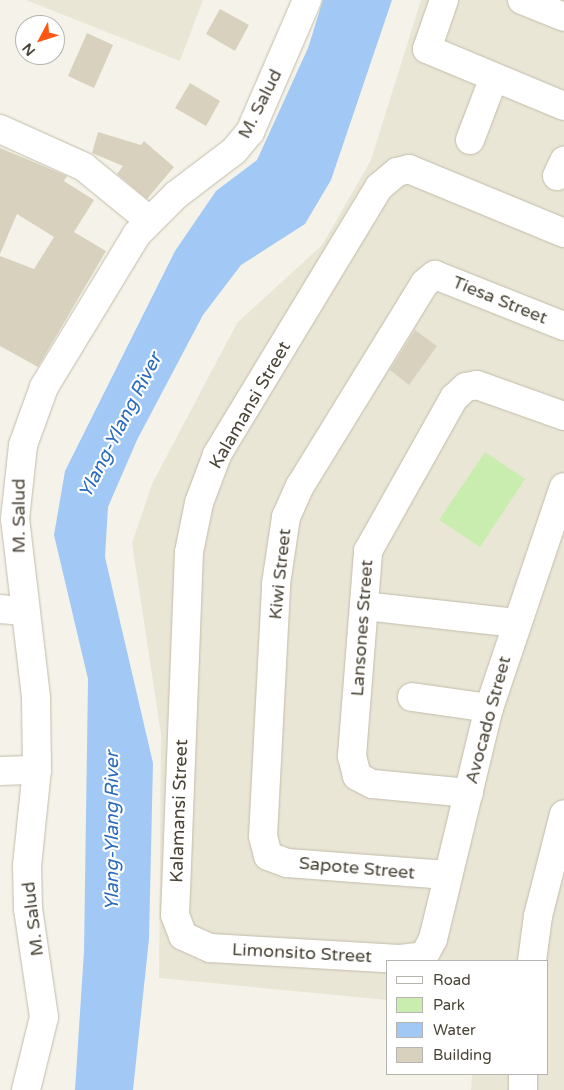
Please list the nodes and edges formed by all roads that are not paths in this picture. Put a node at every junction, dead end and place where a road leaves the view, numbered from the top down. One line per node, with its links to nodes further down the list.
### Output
1 (307, 0): 9 (street, M. Salud)
2 (444, 0): 5 (street)
3 (522, 0): 4 (street)
4 (564, 17)
5 (494, 77): 6 (street); 8 (street)
6 (564, 106)
7 (0, 129): 9 (street)
8 (470, 140)
9 (149, 220): 16 (street, M. Salud)
10 (564, 233): 26 (street, Kalamansi Street)
11 (435, 275): 12 (street, Tiesa Street); 24 (street, Kiwi Street)
12 (564, 326)
13 (564, 416): 15 (street, Lansones Street)
14 (563, 493): 17 (street, Avocado Street)
15 (364, 606): 17 (street); 22 (street, Lansones Street)
16 (12, 610): 20 (street, M. Salud)
17 (515, 623): 19 (street, Avocado Street)
18 (412, 697): 19 (street)
19 (489, 708): 22 (street, Avocado Street)
20 (37, 770): 21 (street); 30 (street, M. Salud)
21 (0, 771)
22 (469, 793): 25 (street, Avocado Street)
23 (564, 814): 28 (street)
24 (268, 856): 25 (street, Sapote Street)
25 (447, 875): 27 (street, Avocado Street)
26 (183, 936): 27 (street, Limonsito Street)
27 (424, 956)
28 (532, 960)
29 (523, 1075): 31 (street)
30 (26, 1090)
31 (523, 1090)

